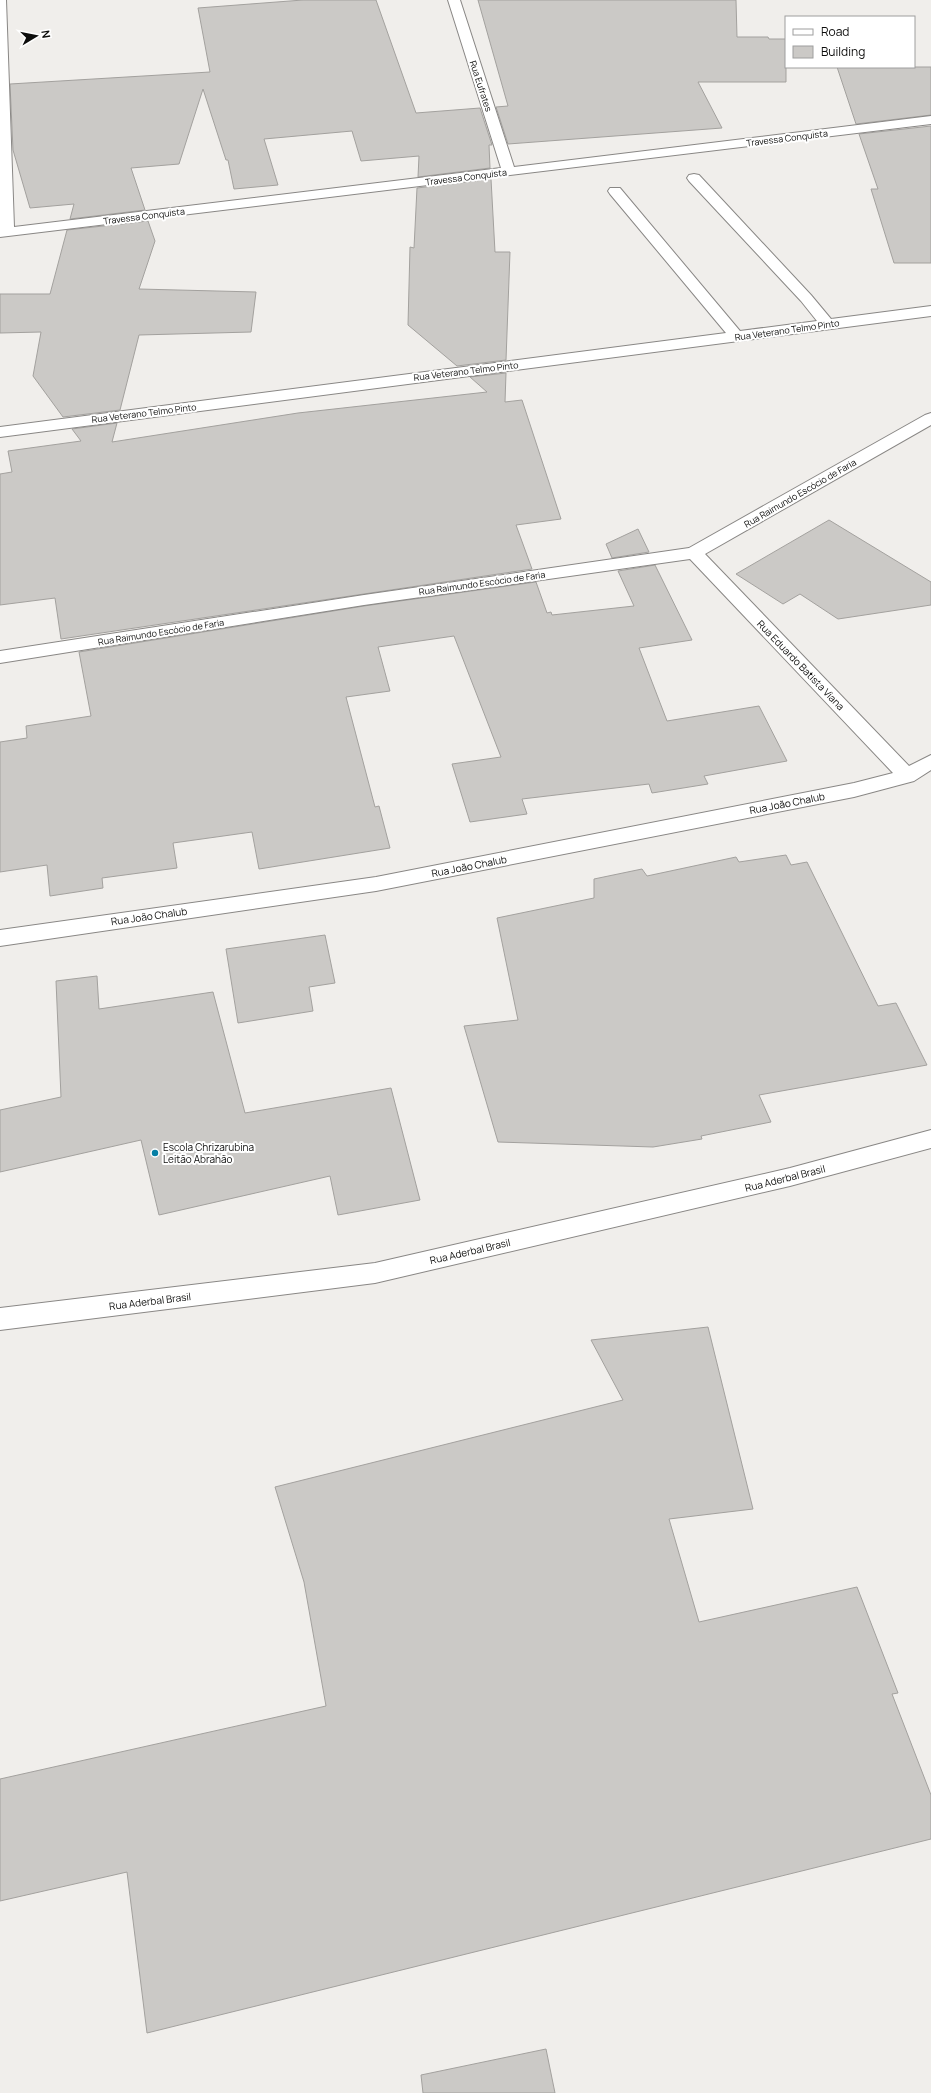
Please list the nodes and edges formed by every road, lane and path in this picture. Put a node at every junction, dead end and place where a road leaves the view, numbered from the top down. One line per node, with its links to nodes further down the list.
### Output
1 (0, 0): 7 (street)
2 (454, 0): 4 (street, Rua Eufrates)
3 (931, 120): 4 (street, Travessa Conquista)
4 (509, 172): 7 (street, Travessa Conquista)
5 (694, 178): 9 (street)
6 (615, 191): 10 (street)
7 (4, 233)
8 (931, 311): 9 (street, Rua Veterano Telmo Pinto)
9 (827, 324): 10 (street, Rua Veterano Telmo Pinto)
10 (736, 336): 12 (street, Rua Veterano Telmo Pinto)
11 (931, 418): 13 (street, Rua Raimundo Escócio de Faria)
12 (0, 432)
13 (694, 553): 14 (street, Rua Raimundo Escócio de Faria); 16 (street, Rua Eduardo Batista Viana)
14 (0, 657)
15 (931, 761): 16 (street, Rua João Chalub)
16 (907, 776): 17 (street, Rua João Chalub)
17 (0, 938)
18 (931, 1139): 19 (street, Rua Aderbal Brasil)
19 (0, 1319)

